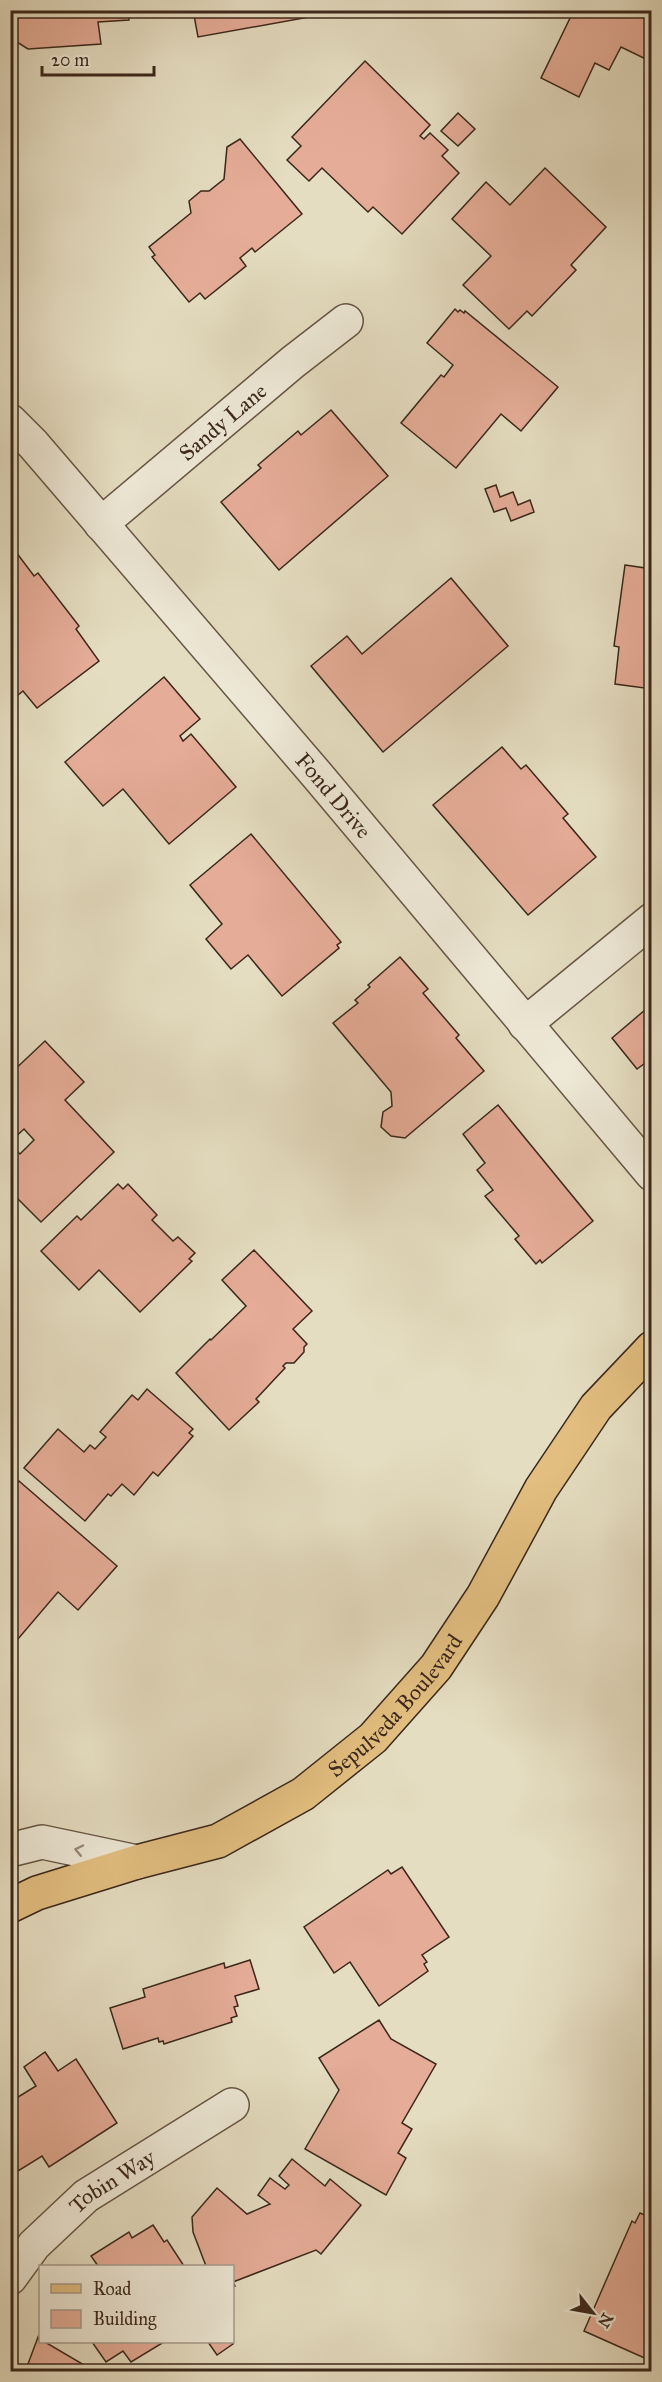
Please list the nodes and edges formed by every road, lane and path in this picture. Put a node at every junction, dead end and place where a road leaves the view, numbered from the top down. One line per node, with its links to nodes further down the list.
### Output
1 (346, 321): 3 (street, Sandy Lane)
2 (10, 421): 3 (street, Fond Drive)
3 (100, 524): 5 (street, Fond Drive)
4 (651, 920): 5 (street)
5 (525, 1024): 6 (street, Fond Drive)
6 (651, 1174)
7 (651, 1348): 9 (main road, Sepulveda Boulevard)
8 (10, 1850): 9 (street, one-way to 8)
9 (137, 1862): 10 (main road, Sepulveda Boulevard)
10 (10, 1906)
11 (232, 2105): 12 (street, Tobin Way)
12 (10, 2278)

